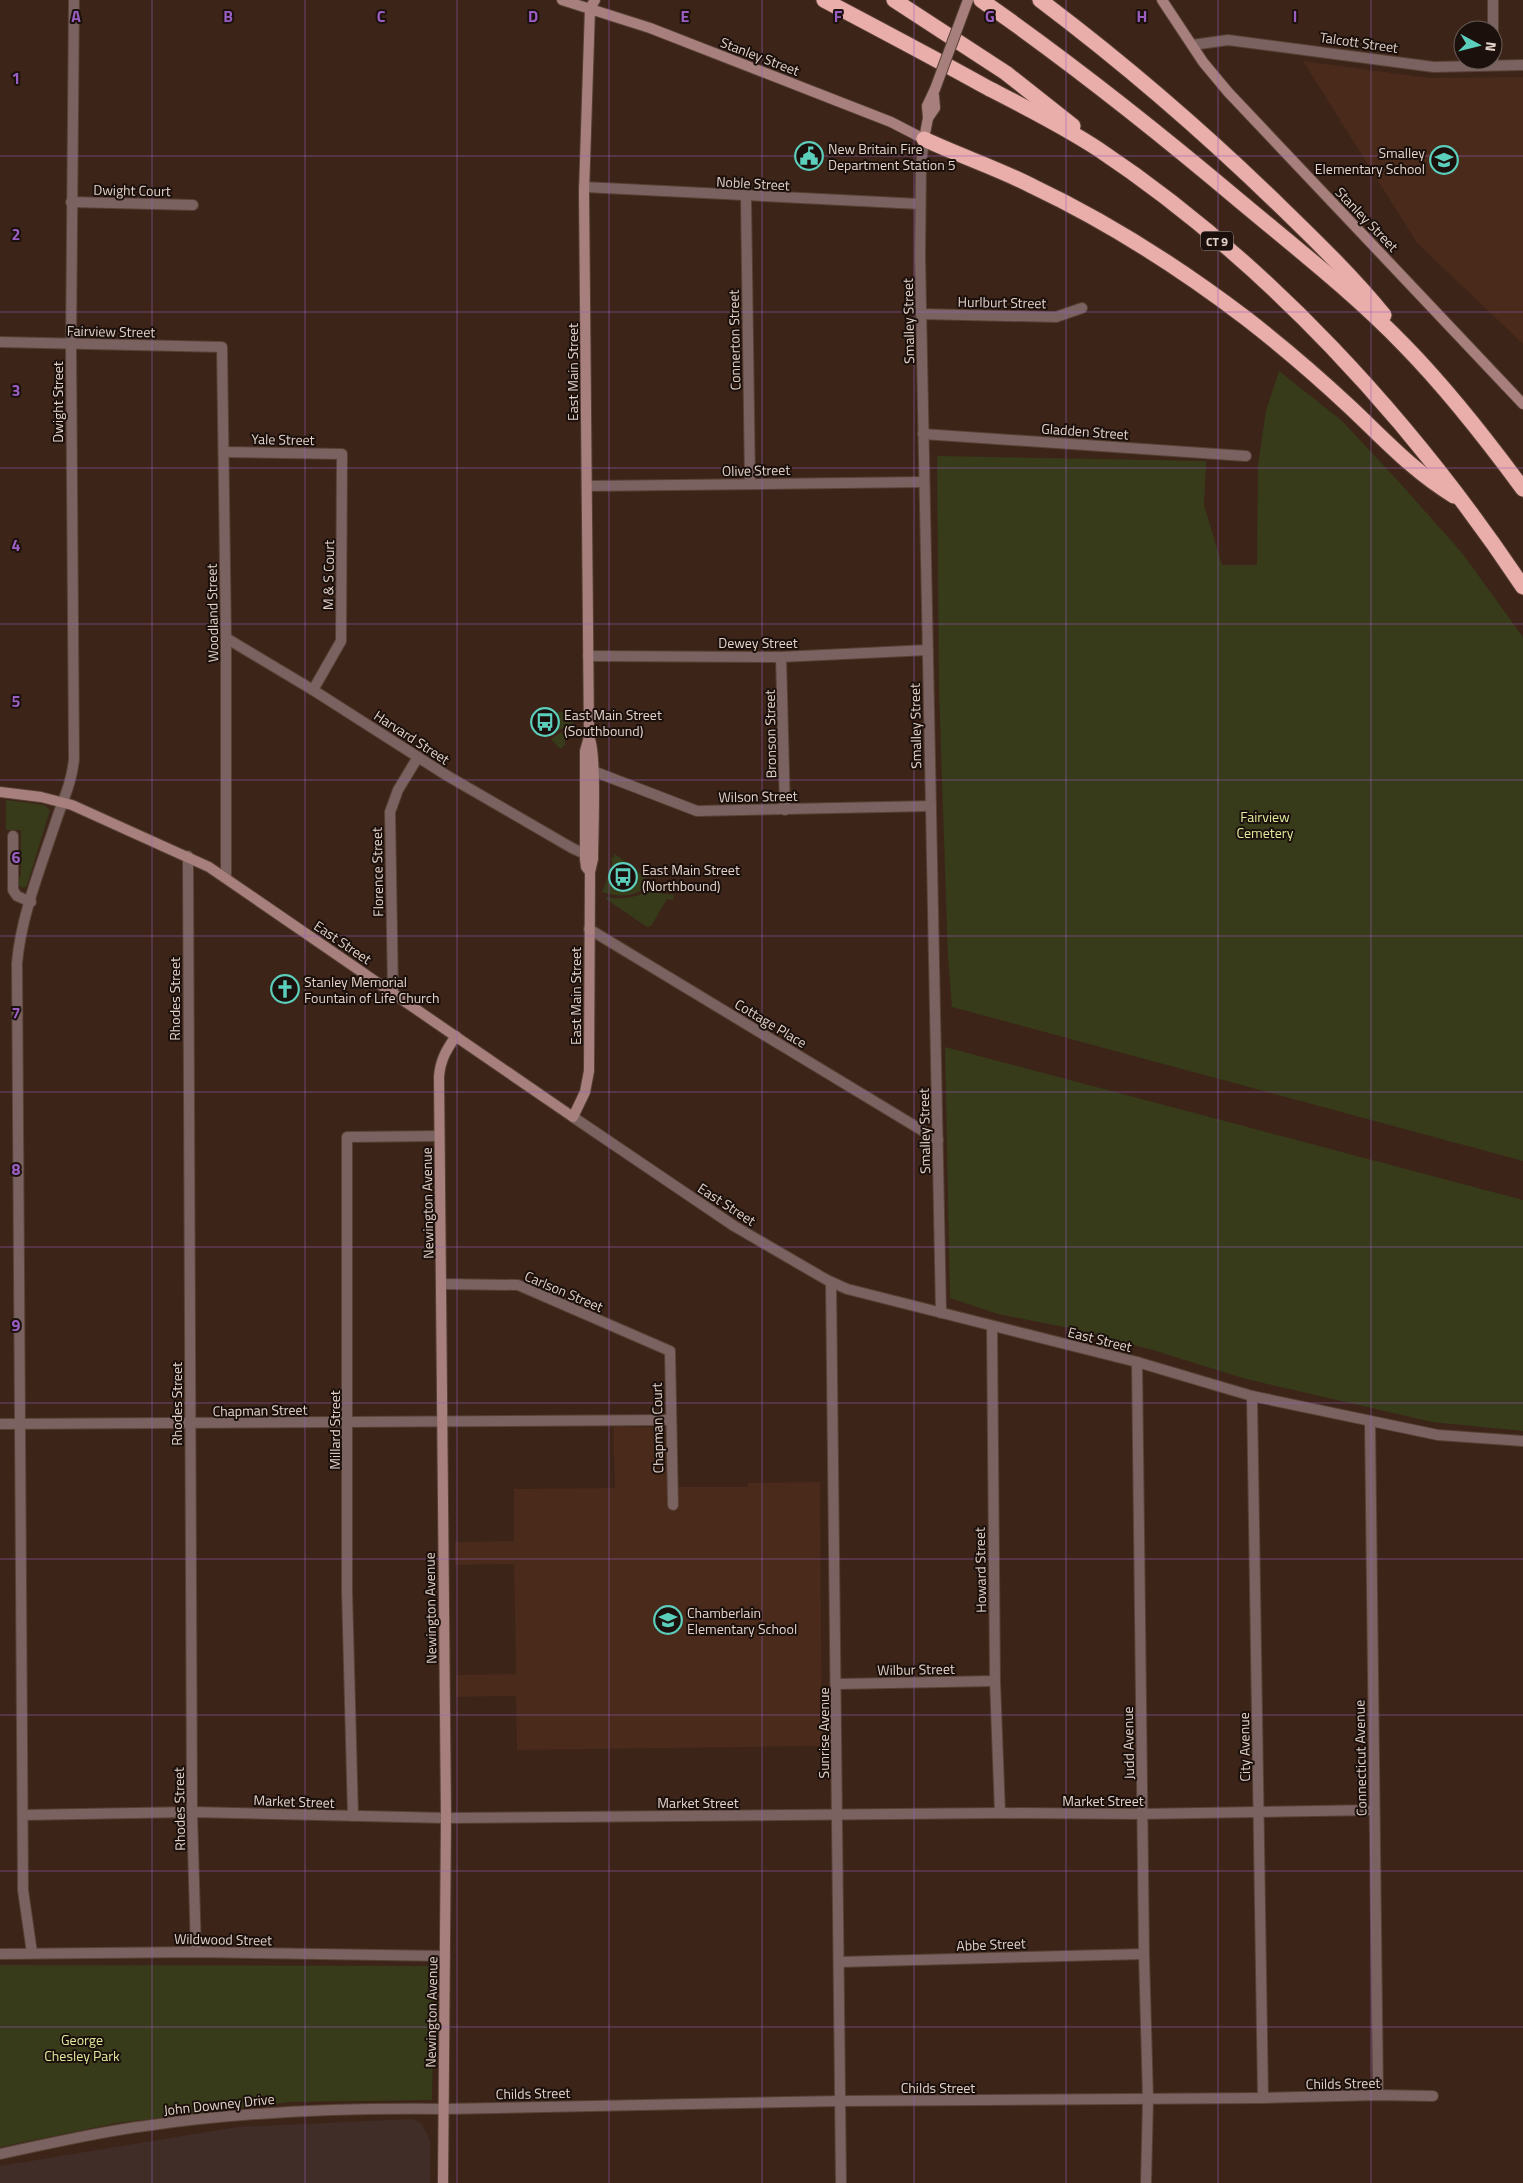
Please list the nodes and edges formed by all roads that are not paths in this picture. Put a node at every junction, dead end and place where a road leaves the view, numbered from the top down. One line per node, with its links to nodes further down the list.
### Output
1 (74, 0): 20 (street, Dwight Street)
2 (562, 0): 10 (main road, Stanley Street)
3 (824, 0): 17 (highway, CT 9)
4 (894, 0): 17 (highway)
5 (968, 0): 16 (main road, bridge)
6 (981, 0): 28 (highway)
7 (1040, 0): 28 (highway)
8 (1162, 0): 12 (main road, Stanley Street)
9 (1493, 0): 11 (street)
10 (590, 3): 16 (main road, Stanley Street); 18 (main road, East Main Street)
11 (1493, 20)
12 (1192, 45): 14 (street, Talcott Street); 29 (main road, Stanley Street)
13 (1523, 65): 15 (street, Talcott Street)
14 (1453, 66)
15 (1503, 66)
16 (924, 139): 21 (street, Smalley Street); 38 (highway)
17 (1097, 149): 38 (highway, CT 9)
18 (584, 187): 19 (street, Noble Street); 36 (main road, East Main Street)
19 (746, 197): 21 (street, Noble Street); 35 (street, Connerton Street)
20 (71, 202): 22 (street, Dwight Court); 26 (street, Dwight Street)
21 (920, 204): 24 (street, Smalley Street)
22 (193, 205)
23 (1082, 308): 24 (street, Hurlburt Street)
24 (921, 314): 30 (street, Smalley Street)
25 (0, 342): 26 (street, Fairview Street)
26 (71, 344): 27 (street, Fairview Street); 49 (street, Dwight Street)
27 (222, 347): 31 (street, Woodland Street)
28 (1410, 351): 37 (highway)
29 (1523, 404)
30 (924, 434): 33 (street, Gladden Street); 34 (street, Smalley Street)
31 (224, 452): 32 (street, Yale Street); 40 (street, Woodland Street)
32 (342, 454): 44 (street, M & S Court)
33 (1246, 456)
34 (924, 482): 35 (street, Olive Street); 41 (street, Smalley Street)
35 (750, 484): 36 (street, Olive Street)
36 (587, 486): 42 (main road, East Main Street)
37 (1523, 489)
38 (1462, 502): 39 (highway, CT 9)
39 (1523, 586)
40 (226, 638): 44 (street, Harvard Street); 56 (street, Woodland Street)
41 (928, 650): 43 (street, Dewey Street); 50 (street, Smalley Street)
42 (588, 656): 43 (street, Dewey Street); 45 (main road, East Main Street)
43 (781, 657): 51 (street, Bronson Street)
44 (313, 690): 46 (street, Harvard Street)
45 (589, 737): 47 (main road, East Main Street); 53 (main road, East Main Street)
46 (418, 757): 53 (street, Harvard Street); 59 (street, Florence Street)
47 (593, 771): 51 (street, Wilson Street); 55 (main road, East Main Street)
48 (0, 792): 49 (main road, East Street)
49 (64, 802): 54 (main road, East Street); 57 (street, Dwight Street)
50 (931, 806): 51 (street, Wilson Street); 63 (street, Smalley Street)
51 (785, 810)
52 (12, 836): 57 (street)
53 (585, 854): 55 (main road, East Main Street)
54 (188, 856): 56 (main road, East Street); 77 (street, Rhodes Street)
55 (590, 872): 58 (main road, East Main Street)
56 (226, 878): 59 (main road, East Street)
57 (31, 902): 76 (street, Dwight Street)
58 (589, 929): 61 (main road, East Main Street); 63 (street, Cottage Place)
59 (393, 993): 60 (main road, East Street)
60 (456, 1036): 61 (main road, East Street); 62 (main road, Newington Avenue)
61 (573, 1117): 64 (street, East Street)
62 (439, 1136): 65 (main road, Newington Avenue); 73 (street, Millard Street)
63 (938, 1140): 66 (street, Smalley Street)
64 (831, 1282): 66 (street, East Street); 81 (street, Sunrise Avenue)
65 (441, 1284): 68 (street, Carlson Street); 74 (main road, Newington Avenue)
66 (941, 1313): 67 (street, East Street)
67 (992, 1326): 69 (street, East Street); 80 (street, Howard Street)
68 (670, 1351): 71 (street, Chapman Court)
69 (1137, 1362): 70 (street, East Street); 86 (street, Judd Avenue)
70 (1252, 1396): 72 (street, East Street); 83 (street, City Avenue)
71 (670, 1420): 74 (street, Chapman Street); 79 (street, Chapman Court)
72 (1370, 1421): 78 (street, East Street); 82 (street, Connecticut Avenue)
73 (348, 1422): 74 (street, Chapman Street); 77 (street, Chapman Street); 89 (street, Millard Street)
74 (442, 1422): 90 (main road, Newington Avenue)
75 (0, 1424): 76 (street, Chapman Street)
76 (19, 1424): 77 (street, Chapman Street); 87 (street, Dwight Street)
77 (190, 1424): 84 (street, Rhodes Street)
78 (1523, 1441)
79 (673, 1505)
80 (995, 1681): 81 (street, Wilbur Street); 85 (street, Howard Street)
81 (837, 1684): 88 (street, Sunrise Avenue)
82 (1374, 1810): 83 (street, Market Street); 97 (street, Connecticut Avenue)
83 (1259, 1811): 86 (street, Market Street); 99 (street, City Avenue)
84 (192, 1812): 87 (street, Market Street); 89 (street, Market Street); 91 (street, Rhodes Street)
85 (1000, 1813): 86 (street, Market Street); 88 (street, Market Street)
86 (1142, 1814): 94 (street, Judd Avenue)
87 (23, 1815): 92 (street, Dwight Street)
88 (838, 1815): 90 (street, Market Street); 96 (street, Sunrise Avenue)
89 (353, 1816): 90 (street, Market Street)
90 (446, 1818): 95 (main road, Newington Avenue)
91 (196, 1952): 92 (street, Wildwood Street); 95 (street, Wildwood Street)
92 (32, 1953): 93 (street, Wildwood Street)
93 (0, 1954)
94 (1144, 1954): 96 (street, Abbe Street); 100 (street, Judd Avenue)
95 (445, 1956): 102 (main road, Newington Avenue)
96 (840, 1962): 101 (street, Sunrise Avenue)
97 (1378, 2095): 98 (street, Childs Street); 99 (street, Childs Street)
98 (1432, 2096)
99 (1263, 2098): 100 (street, Childs Street)
100 (1148, 2099): 101 (street, Childs Street); 106 (street, Judd Avenue)
101 (841, 2102): 102 (street, Childs Street); 105 (street, Sunrise Avenue)
102 (444, 2109): 103 (street, John Downey Drive); 104 (main road, Newington Avenue)
103 (0, 2154)
104 (443, 2183)
105 (841, 2183)
106 (1146, 2183)

